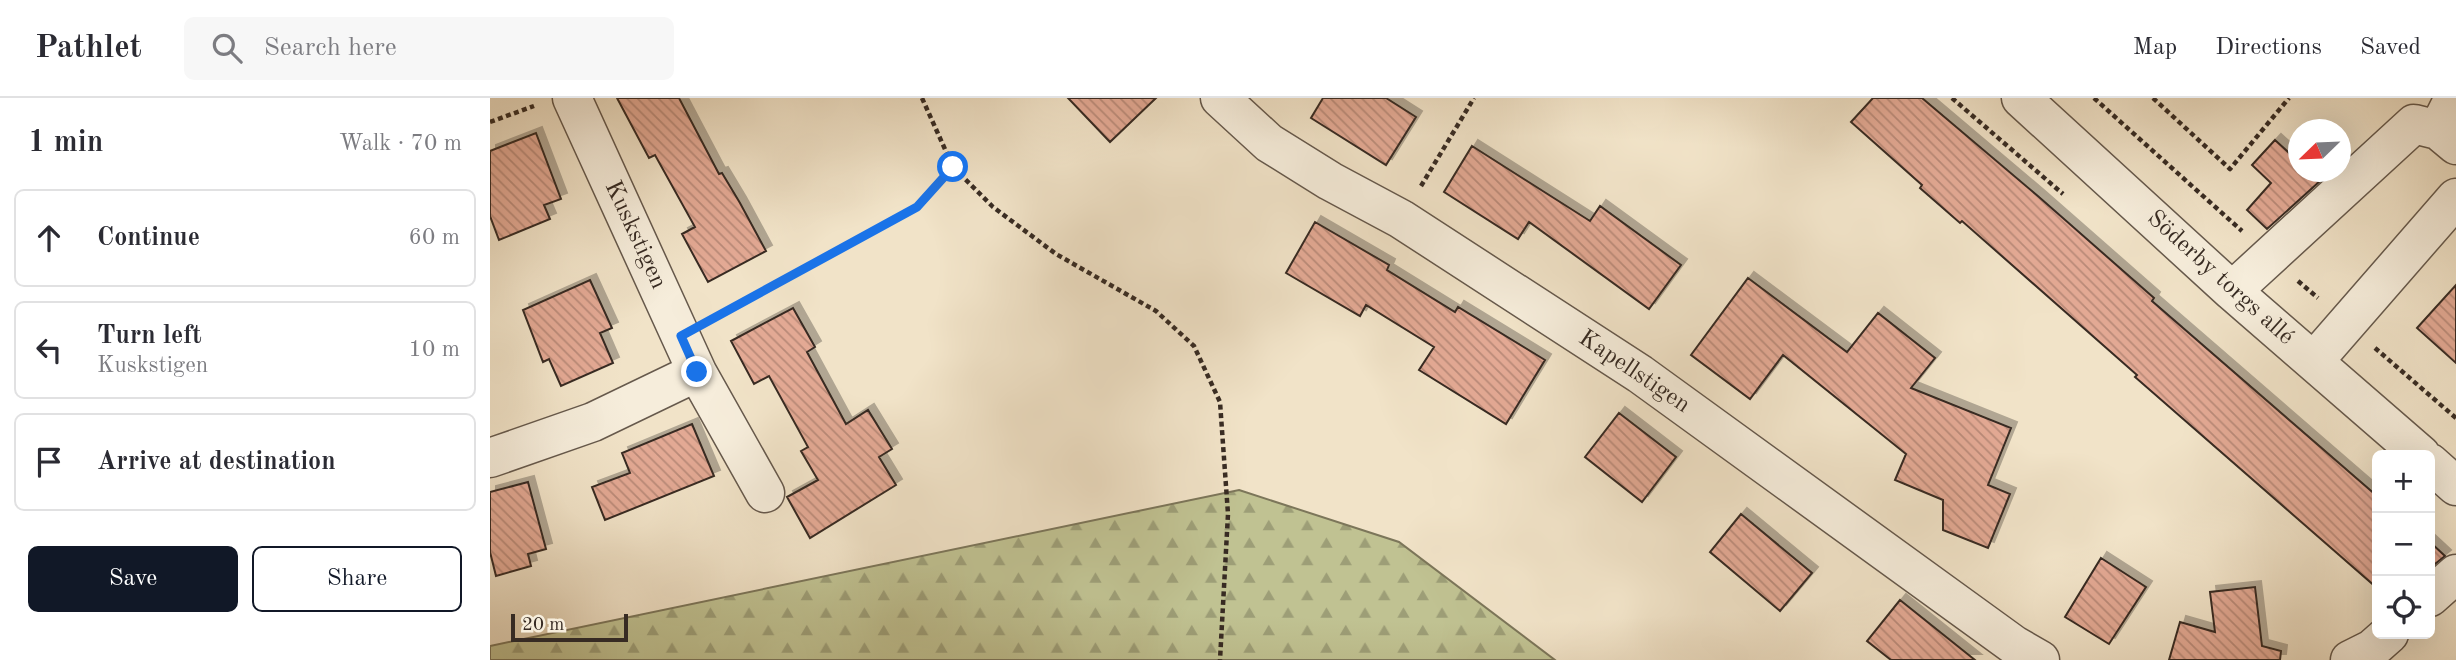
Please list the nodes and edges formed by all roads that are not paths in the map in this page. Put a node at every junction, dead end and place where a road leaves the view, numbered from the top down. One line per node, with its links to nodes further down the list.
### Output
1 (1220, 98): 17 (street, Kapellstigen)
2 (2021, 98): 6 (street, Söderby torgs allé)
3 (556, 100): 8 (street, Kuskstigen)
4 (2449, 124): 6 (street)
5 (2456, 198): 7 (street)
6 (2232, 291): 7 (street, Söderby torgs allé)
7 (2314, 361): 9 (street, Söderby torgs allé)
8 (697, 372): 10 (street); 13 (street, Kuskstigen)
9 (2415, 450)
10 (490, 458)
11 (2435, 467): 12 (street)
12 (2456, 486)
13 (765, 493)
14 (2456, 574): 15 (street)
15 (2435, 593)
16 (2383, 639): 18 (street)
17 (2040, 660)
18 (2350, 660)

